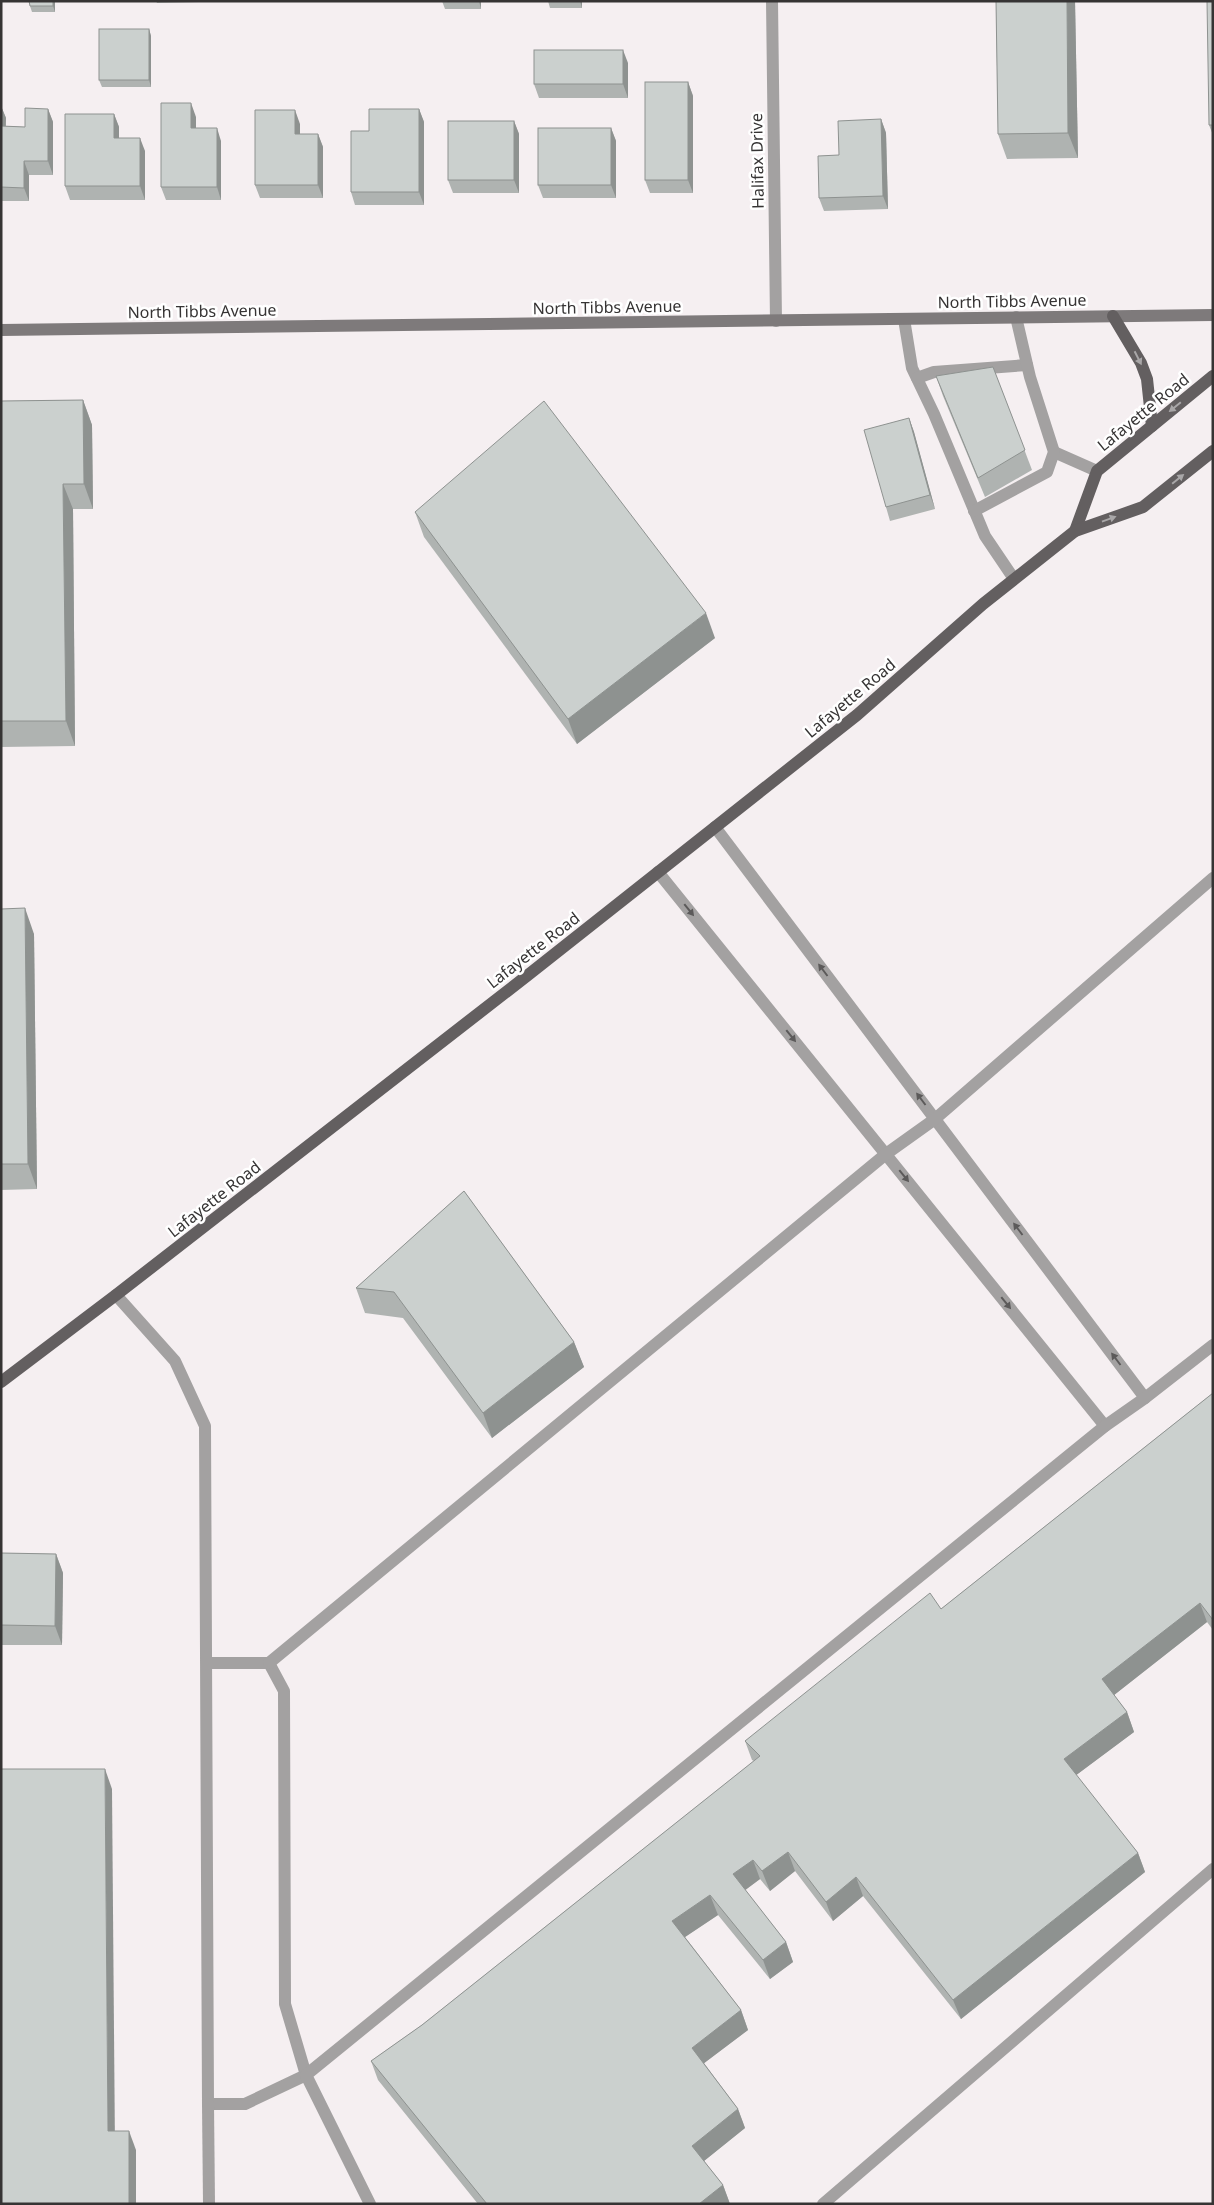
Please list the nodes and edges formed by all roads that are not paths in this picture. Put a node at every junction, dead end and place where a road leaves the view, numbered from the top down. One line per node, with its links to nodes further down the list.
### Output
1 (772, 1): 6 (street, Halifax Drive)
2 (1213, 315): 3 (street, North Tibbs Avenue)
3 (1114, 316): 4 (street, North Tibbs Avenue); 11 (main road, one-way to 11)
4 (1016, 317): 5 (street, North Tibbs Avenue); 8 (street)
5 (904, 319): 6 (street, North Tibbs Avenue); 10 (street)
6 (776, 321): 7 (street, North Tibbs Avenue)
7 (1, 330)
8 (1027, 365): 10 (street); 13 (street)
9 (1213, 376): 11 (main road, Lafayette Road, one-way to 11)
10 (917, 378): 15 (street)
11 (1152, 426): 14 (main road, Lafayette Road)
12 (1213, 451): 16 (main road, Lafayette Road, one-way to 12)
13 (1054, 452): 14 (street); 15 (street)
14 (1097, 471): 16 (main road, Lafayette Road)
15 (974, 511): 17 (street)
16 (1075, 531): 17 (main road, Lafayette Road)
17 (1014, 579): 18 (main road, Lafayette Road)
18 (715, 827): 19 (main road, Lafayette Road); 21 (street, one-way to 18)
19 (658, 872): 22 (street, one-way to 22); 23 (main road, Lafayette Road)
20 (1213, 878): 21 (street)
21 (936, 1119): 22 (street); 26 (street, one-way to 21)
22 (886, 1154): 27 (street, one-way to 27); 29 (street)
23 (116, 1295): 25 (main road, Lafayette Road); 28 (street)
24 (1213, 1345): 26 (street)
25 (1, 1382)
26 (1145, 1398): 27 (street)
27 (1106, 1426): 31 (street)
28 (206, 1663): 29 (street); 32 (street)
29 (269, 1663): 31 (street)
30 (1213, 1869): 35 (street)
31 (306, 2075): 32 (street); 34 (street)
32 (208, 2104): 33 (street)
33 (209, 2204)
34 (370, 2204)
35 (823, 2204)

